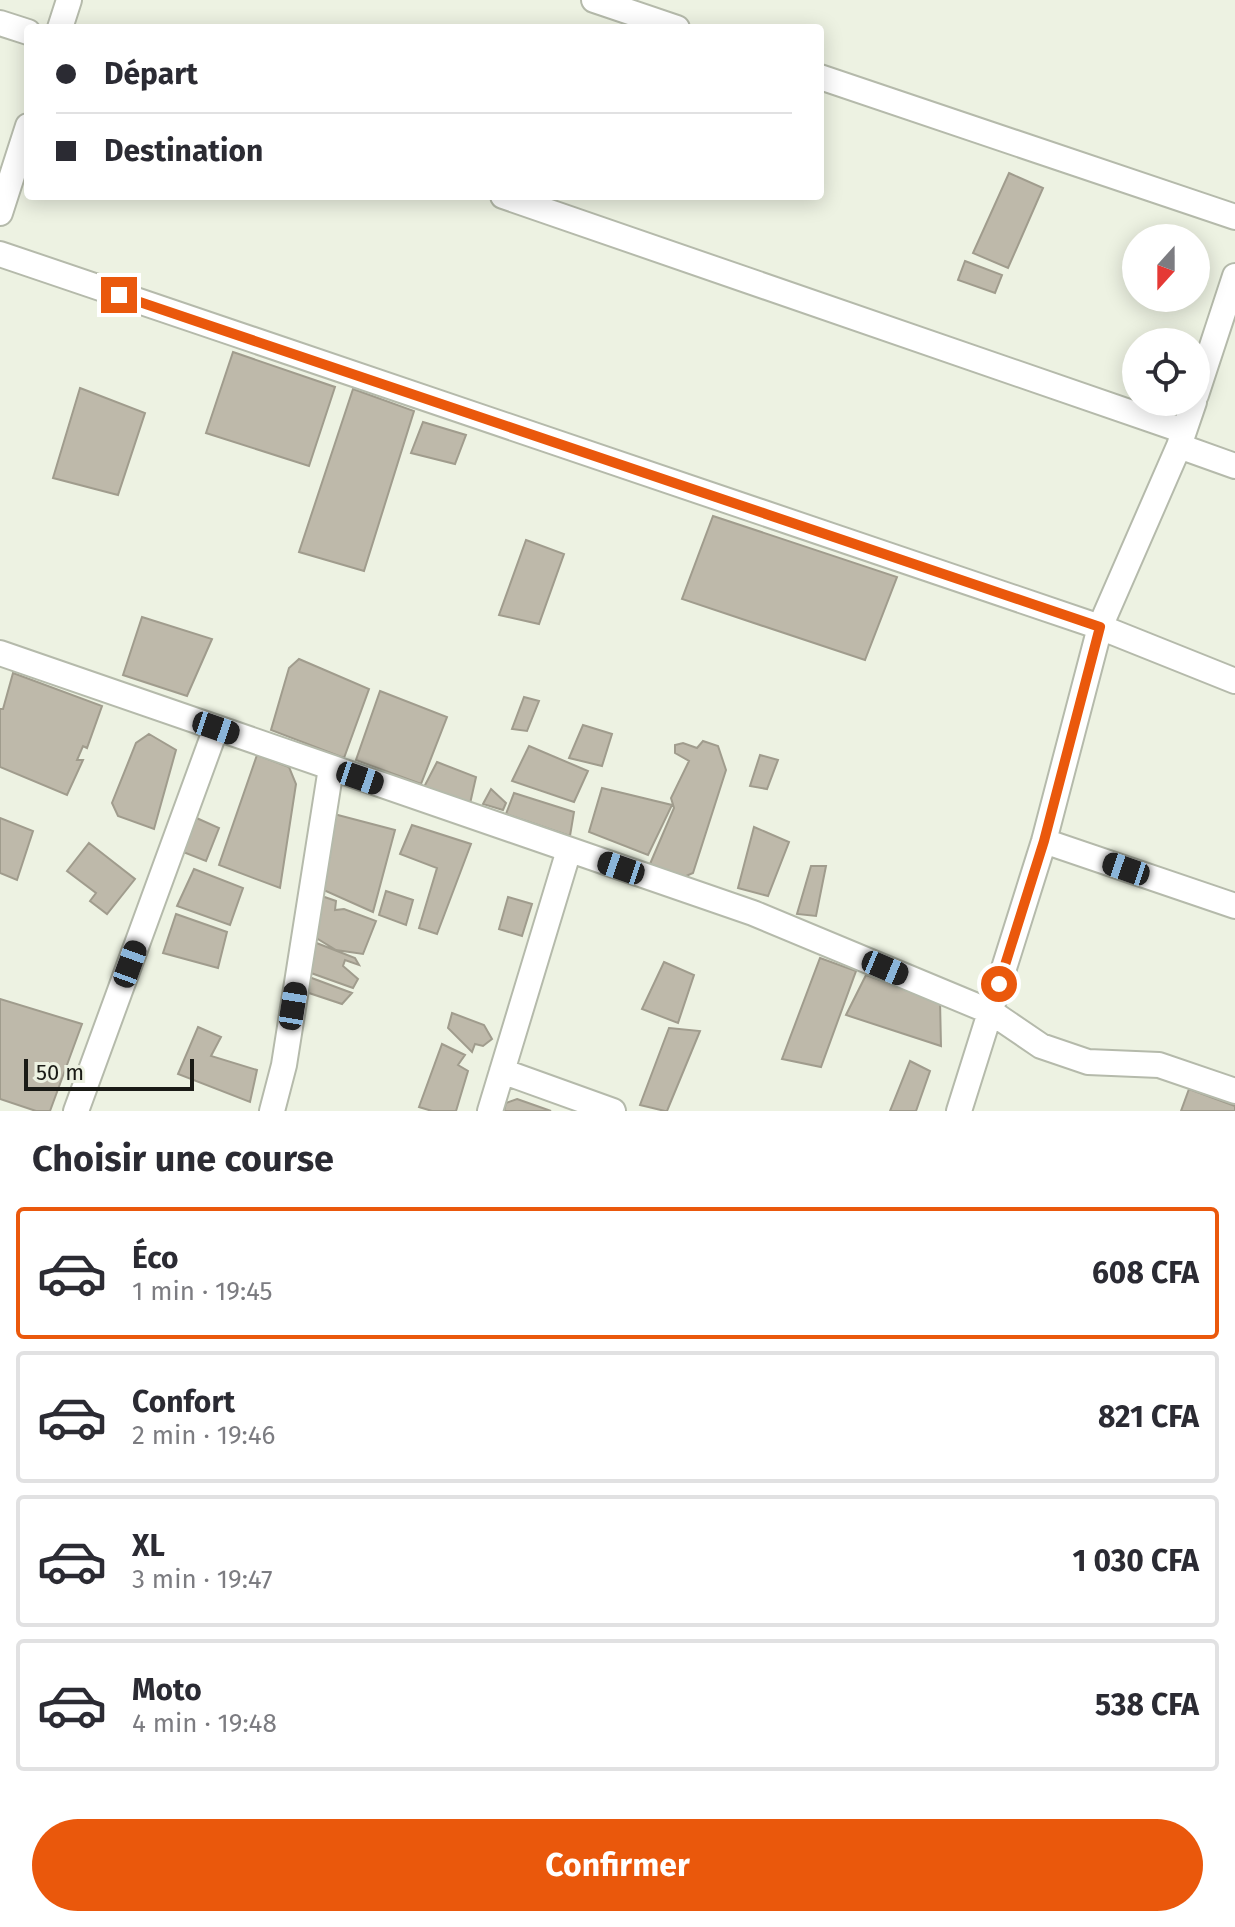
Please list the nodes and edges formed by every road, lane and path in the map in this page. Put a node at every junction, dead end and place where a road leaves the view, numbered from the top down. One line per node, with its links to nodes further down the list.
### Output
1 (69, 0): 4 (street)
2 (594, 0): 5 (street)
3 (0, 23): 6 (street)
4 (61, 24)
5 (665, 24)
6 (24, 31)
7 (824, 78): 11 (street)
8 (24, 138): 10 (street)
9 (514, 200): 16 (street)
10 (0, 213)
11 (1235, 217)
12 (0, 254): 18 (street)
13 (1235, 276): 14 (street)
14 (1210, 352)
15 (1189, 416): 16 (street)
16 (1182, 438): 17 (street); 18 (street)
17 (1235, 466)
18 (1100, 627): 20 (street); 23 (street)
19 (1, 658): 21 (street)
20 (1235, 681)
21 (216, 728): 22 (street); 29 (street)
22 (331, 768): 24 (street); 30 (street)
23 (1044, 841): 25 (street); 26 (street)
24 (569, 850): 26 (street); 27 (street)
25 (1235, 906)
26 (991, 1012): 28 (street); 33 (street)
27 (502, 1071): 31 (street); 32 (street)
28 (1235, 1091)
29 (76, 1111)
30 (272, 1111)
31 (490, 1111)
32 (613, 1111)
33 (959, 1111)

